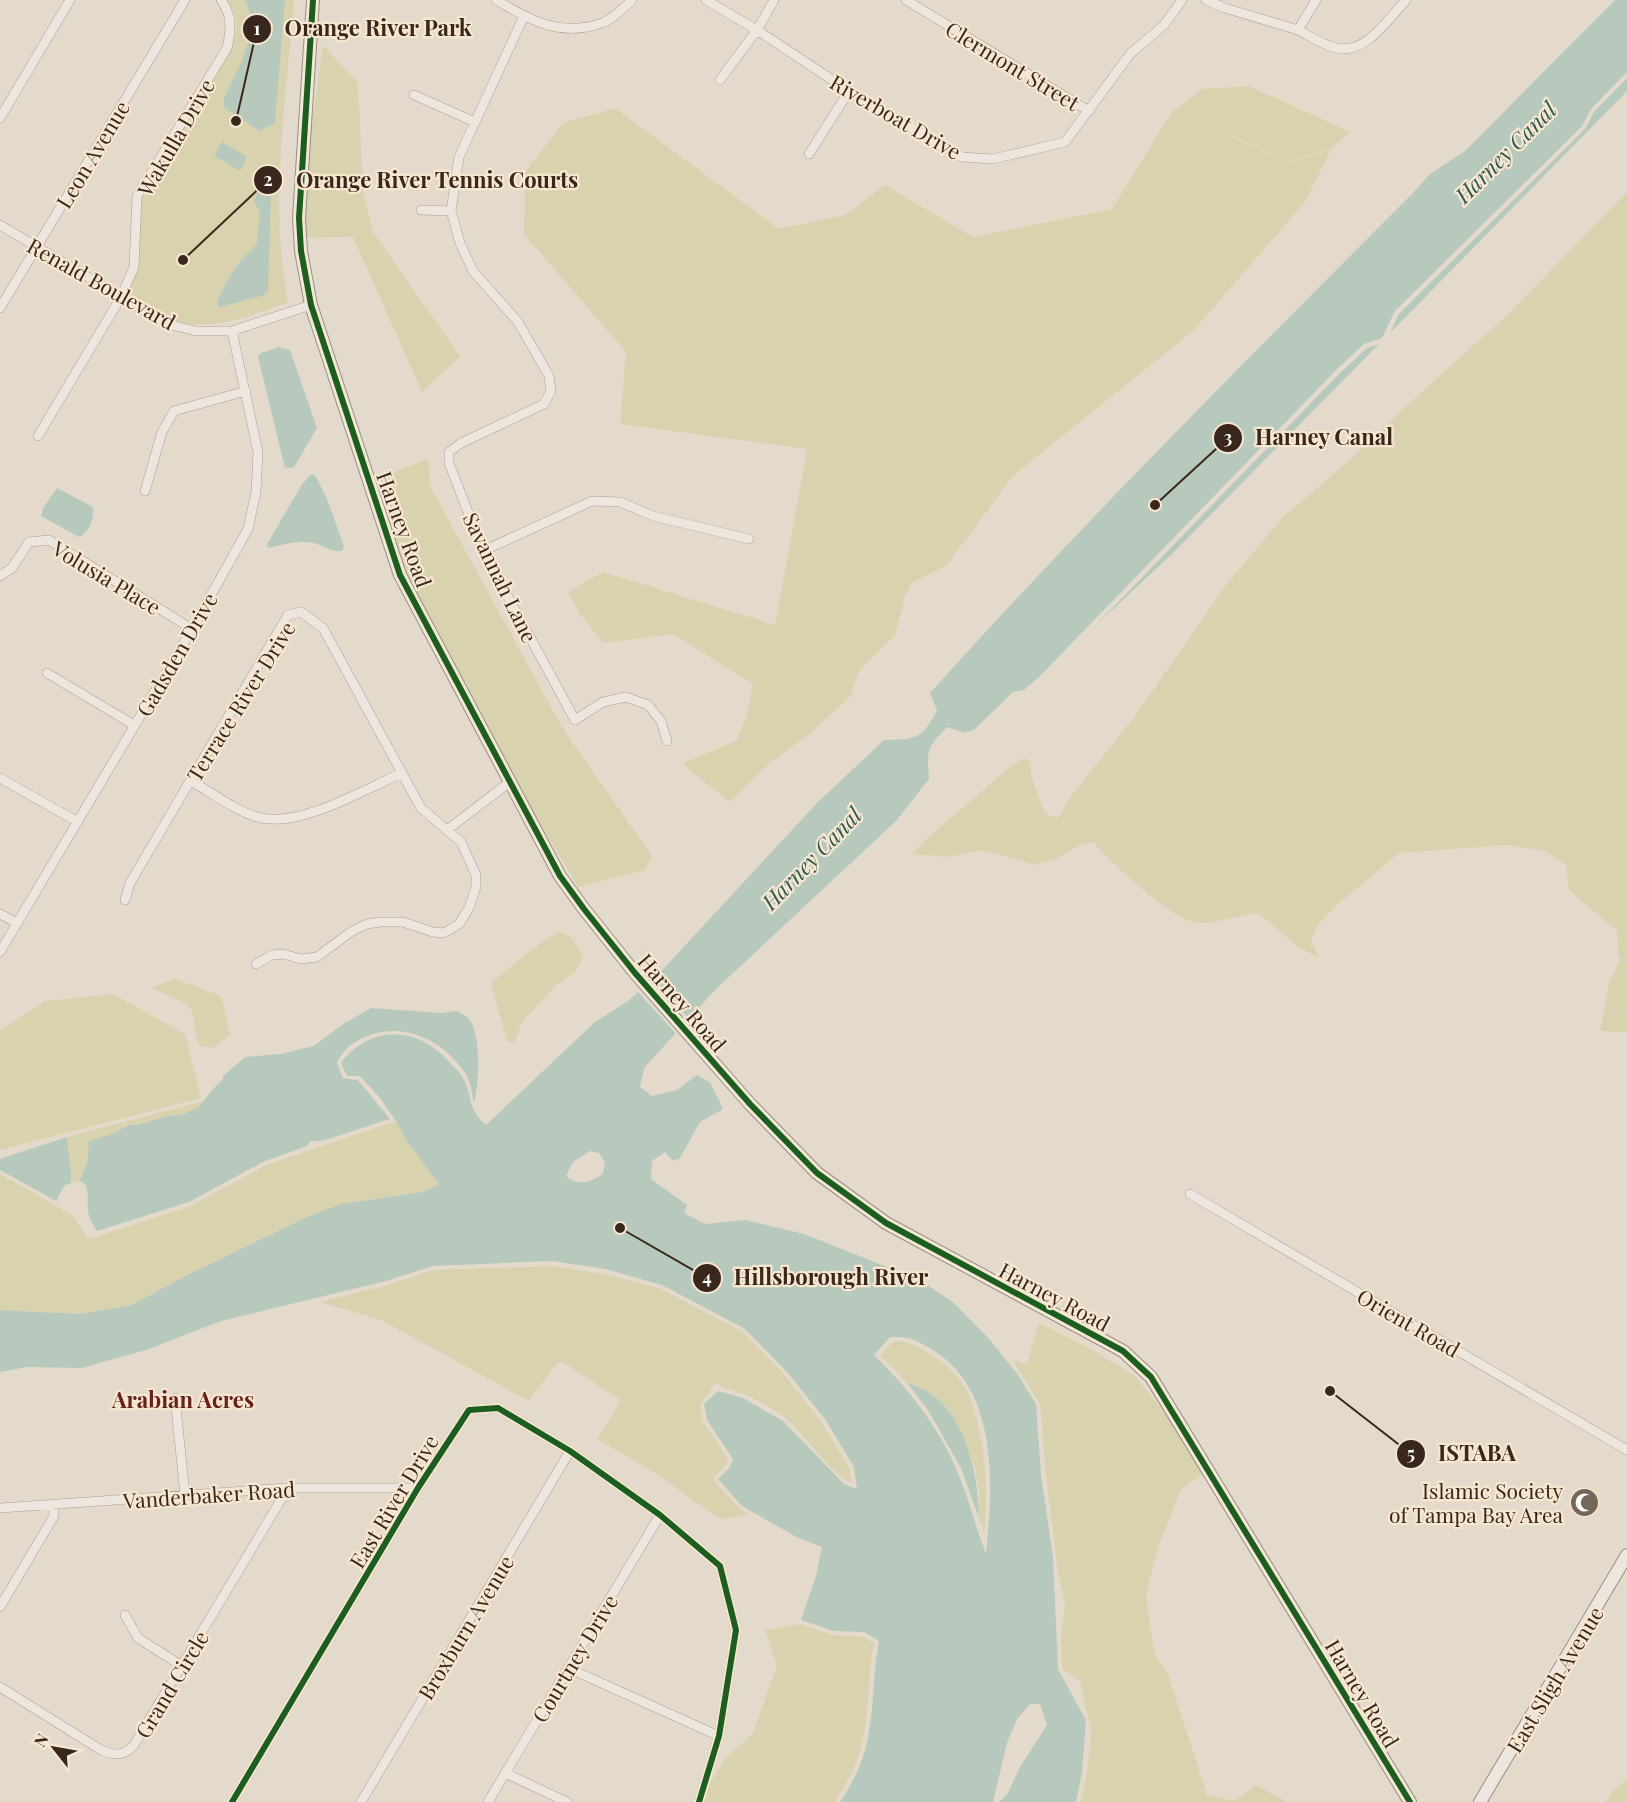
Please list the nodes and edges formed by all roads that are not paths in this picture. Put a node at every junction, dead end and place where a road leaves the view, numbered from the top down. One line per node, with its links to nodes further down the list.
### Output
1 (70, 0): 21 (street)
2 (185, 0): 27 (street, Leon Avenue)
3 (221, 0): 28 (street, Wakulla Drive)
4 (313, 0): 29 (street, Harney Road)
5 (496, 0): 14 (street)
6 (632, 0): 14 (street)
7 (706, 0): 15 (street, Riverboat Drive)
8 (774, 0): 15 (street)
9 (906, 0): 20 (street, Clermont Street)
10 (1182, 0): 20 (street, Riverboat Drive)
11 (1206, 0): 16 (street)
12 (1316, 0): 16 (street)
13 (1406, 0): 16 (street)
14 (524, 16): 22 (street, Savannah Lane)
15 (757, 30): 17 (street); 18 (street, Riverboat Drive)
16 (1298, 30)
17 (720, 80)
18 (849, 91): 20 (street, Riverboat Drive); 23 (street)
19 (414, 95): 22 (street)
20 (1089, 111)
21 (0, 118)
22 (475, 122): 25 (street, Savannah Lane)
23 (809, 154)
24 (421, 210): 25 (street)
25 (451, 211): 36 (street, Savannah Lane)
26 (0, 225): 27 (street, Renald Boulevard)
27 (36, 247): 28 (street, Renald Boulevard); 30 (street, Leon Avenue)
28 (121, 297): 31 (street, Renald Boulevard); 33 (street, Wakulla Drive)
29 (311, 305): 31 (street, Renald Boulevard); 45 (street, Harney Road)
30 (0, 308)
31 (232, 331): 32 (street, Gadsden Drive)
32 (246, 391): 34 (street); 38 (street, Gadsden Drive)
33 (38, 436)
34 (145, 491)
35 (748, 539): 36 (street)
36 (483, 551): 41 (street, Savannah Lane)
37 (0, 576): 38 (street, Volusia Place)
38 (192, 628): 40 (street, Gadsden Drive)
39 (47, 673): 40 (street)
40 (134, 725): 46 (street, Gadsden Drive)
41 (667, 741)
42 (400, 774): 44 (street); 44 (street, Terrace River Drive); 47 (street, Terrace River Drive)
43 (0, 778): 46 (street)
44 (191, 781): 48 (street, Terrace River Drive)
45 (511, 781): 47 (street); 76 (street, Harney Road)
46 (78, 822): 50 (street, Gadsden Drive)
47 (447, 830): 52 (street, Terrace River Drive)
48 (124, 900)
49 (0, 914): 50 (street)
50 (17, 923): 51 (street, Gadsden Drive)
51 (0, 952)
52 (256, 964)
53 (1190, 1194): 55 (street, Orient Road)
54 (176, 1398): 59 (street)
55 (1627, 1450)
56 (570, 1452): 58 (street, East River Drive); 62 (street, East River Drive); 72 (street, Broxburn Avenue)
57 (288, 1488): 58 (street, Vanderbaker Road); 59 (street, Vanderbaker Road); 66 (street, Grand Circle)
58 (418, 1488): 71 (street, East River Drive)
59 (185, 1494): 60 (street, Vanderbaker Road)
60 (54, 1505): 61 (street, Vanderbaker Road); 64 (street)
61 (0, 1508)
62 (660, 1515): 67 (street, Courtney Drive); 69 (street, East River Drive)
63 (1627, 1555): 77 (street, East Sligh Avenue)
64 (0, 1607)
65 (125, 1614): 66 (street)
66 (182, 1666): 68 (street, Grand Circle)
67 (568, 1668): 69 (street); 70 (street, Courtney Drive)
68 (0, 1687)
69 (718, 1736): 75 (street, East River Drive)
70 (506, 1773): 73 (street, Courtney Drive); 74 (street)
71 (232, 1802)
72 (361, 1802)
73 (488, 1802)
74 (567, 1802)
75 (699, 1802)
76 (1410, 1802)
77 (1480, 1802)

